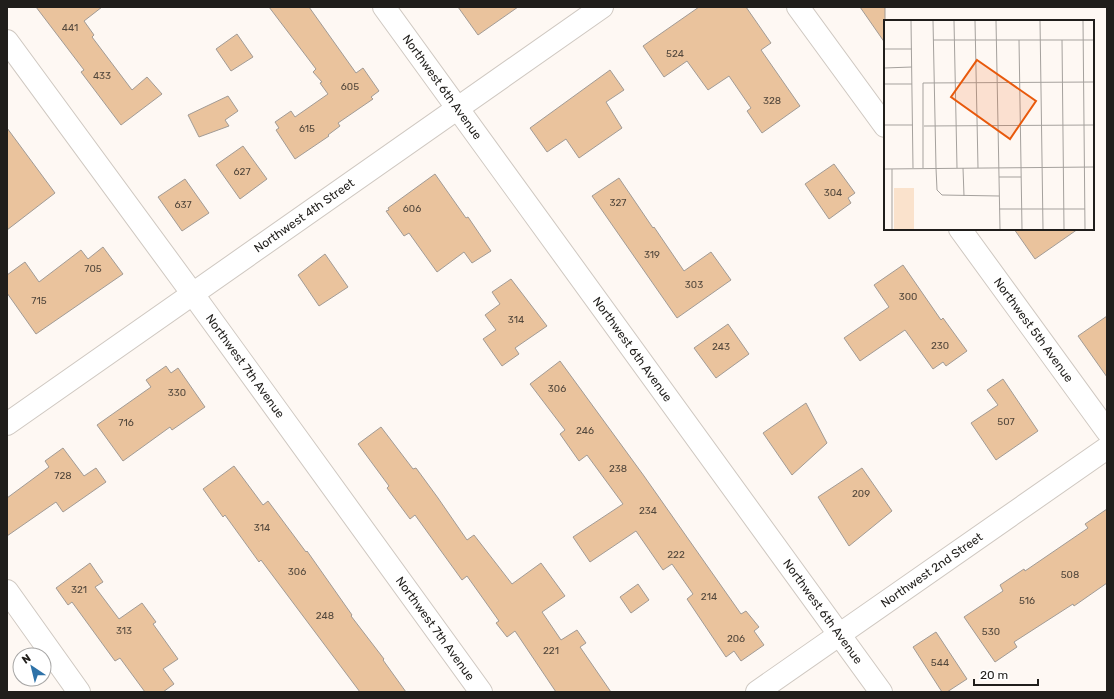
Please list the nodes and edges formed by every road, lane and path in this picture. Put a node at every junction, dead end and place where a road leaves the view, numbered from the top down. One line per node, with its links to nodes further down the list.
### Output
1 (384, 7): 5 (street, Northwest 6th Avenue)
2 (602, 7): 5 (street, Northwest 4th Street)
3 (798, 7): 6 (street)
4 (7, 41): 8 (street, Northwest 7th Avenue)
5 (459, 108): 8 (street, Northwest 4th Street); 13 (street, Northwest 6th Avenue)
6 (884, 125)
7 (961, 230): 10 (street, Northwest 5th Avenue)
8 (192, 293): 9 (street, Northwest 4th Street); 15 (street, Northwest 7th Avenue)
9 (7, 424)
10 (1107, 432)
11 (1107, 448): 13 (street, Northwest 2nd Street)
12 (7, 591): 14 (street)
13 (839, 634): 16 (street, Northwest 2nd Street); 17 (street, Northwest 6th Avenue)
14 (79, 692)
15 (481, 692)
16 (757, 692)
17 (881, 692)

